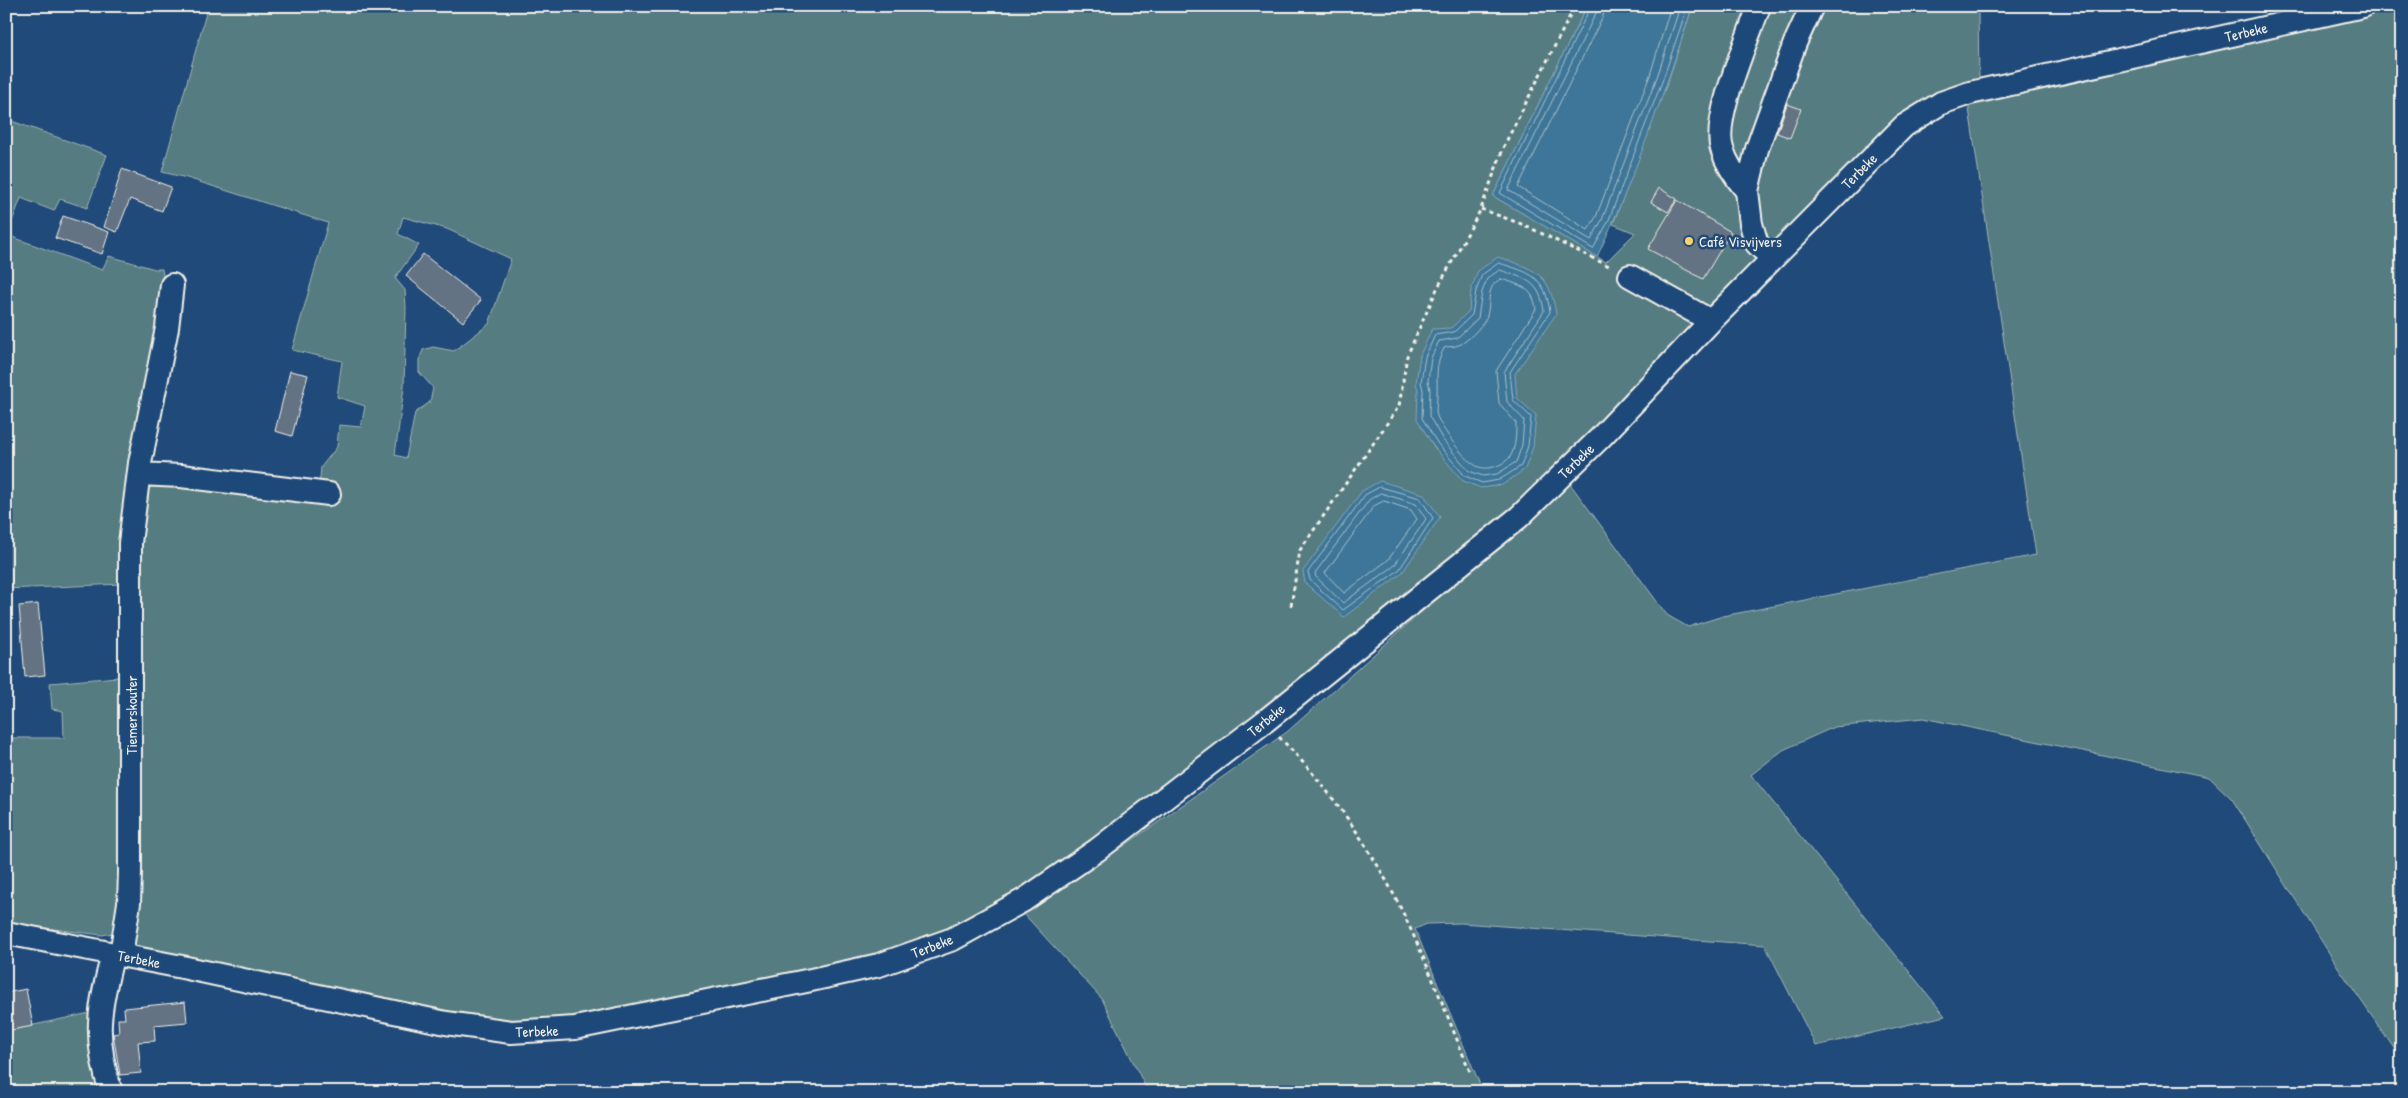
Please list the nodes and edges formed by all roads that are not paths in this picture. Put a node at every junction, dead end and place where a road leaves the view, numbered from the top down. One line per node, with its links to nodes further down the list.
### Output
1 (1759, 6): 4 (street)
2 (1812, 6): 4 (street)
3 (2363, 6): 5 (street, Terbeke)
4 (1747, 192): 5 (street)
5 (1772, 258): 8 (street, Terbeke)
6 (1630, 276): 8 (street)
7 (172, 285): 9 (street, Tiemerskouter)
8 (1711, 321): 12 (street, Terbeke)
9 (139, 474): 10 (street); 12 (street, Tiemerskouter)
10 (329, 494)
11 (6, 933): 12 (street, Terbeke)
12 (117, 955): 13 (street, Tiemerskouter)
13 (111, 1092)

